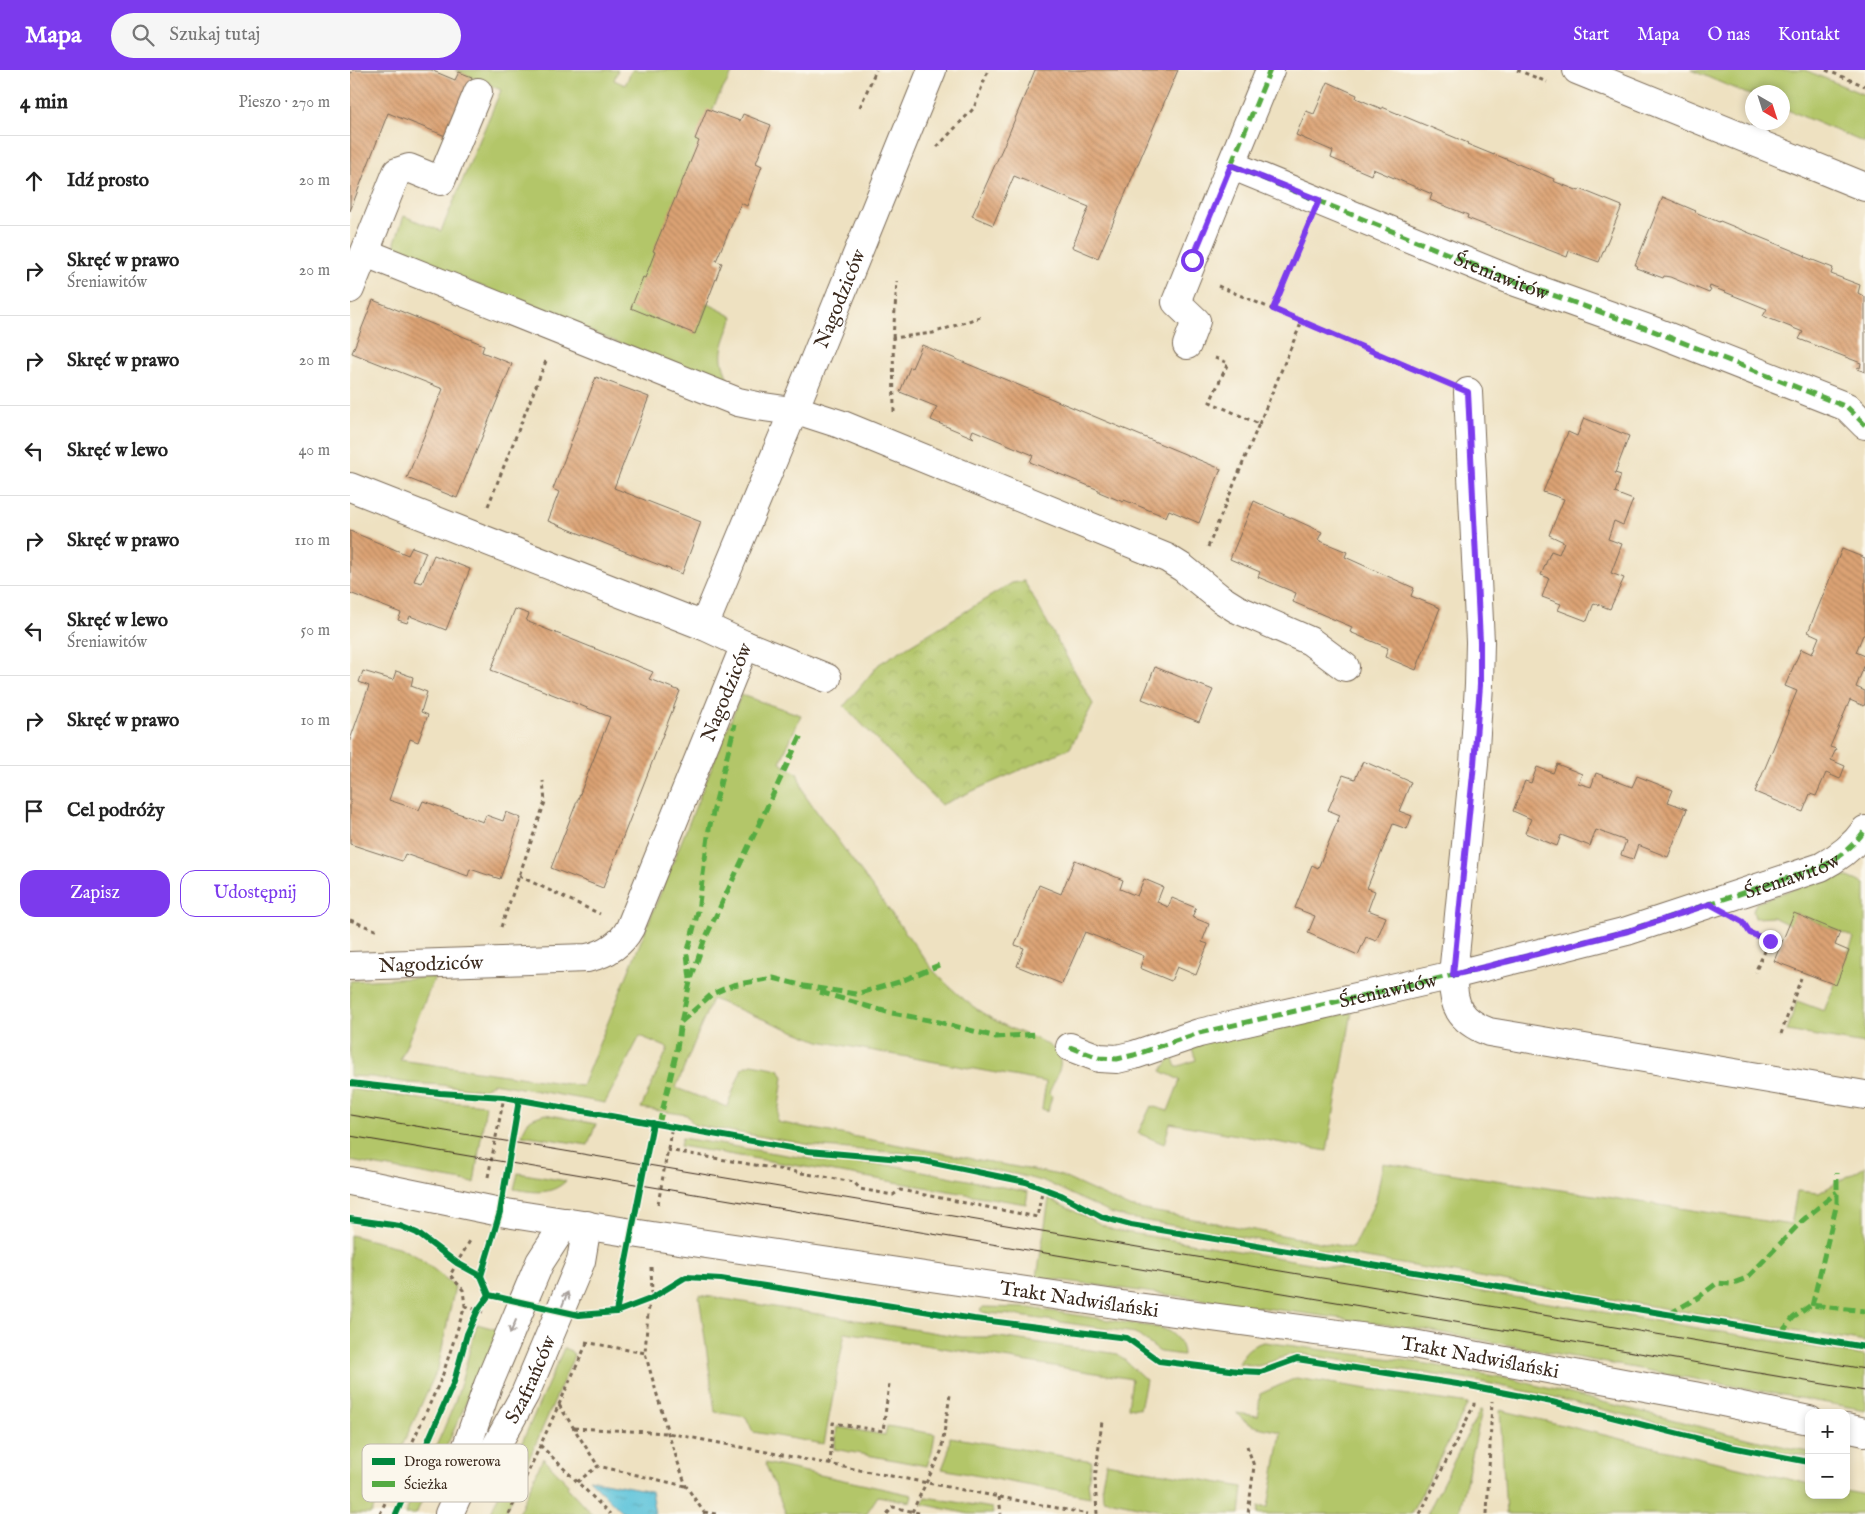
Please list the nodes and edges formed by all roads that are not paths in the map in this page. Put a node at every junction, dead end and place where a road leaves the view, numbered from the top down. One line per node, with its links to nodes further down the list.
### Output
1 (932, 70): 11 (street, Nagodziców)
2 (1270, 70): 5 (street)
3 (1577, 70): 6 (street)
4 (478, 92): 7 (street)
5 (1231, 165): 9 (street); 12 (street, Śreniawitów)
6 (1865, 187)
7 (366, 253): 8 (street); 11 (street)
8 (350, 289)
9 (1187, 345)
10 (1468, 392): 20 (street)
11 (794, 410): 14 (street, Nagodziców); 16 (street)
12 (1865, 425)
13 (350, 486): 14 (street)
14 (704, 626): 15 (street, Nagodziców)
15 (745, 645): 17 (street); 19 (street, Nagodziców)
16 (1345, 667)
17 (827, 678)
18 (1865, 830): 20 (street, Śreniawitów)
19 (350, 966)
20 (1453, 975): 21 (street, Śreniawitów); 22 (street)
21 (1070, 1047)
22 (1865, 1095)
23 (350, 1181): 24 (street, Trakt Nadwiślański)
24 (577, 1224): 25 (street, Trakt Nadwiślański); 28 (street, Szafrańców, one-way to 28); 29 (street, Szafrańców, one-way to 24)
25 (1805, 1419)
26 (1850, 1429): 27 (street)
27 (1865, 1432)
28 (468, 1444)
29 (497, 1444)

